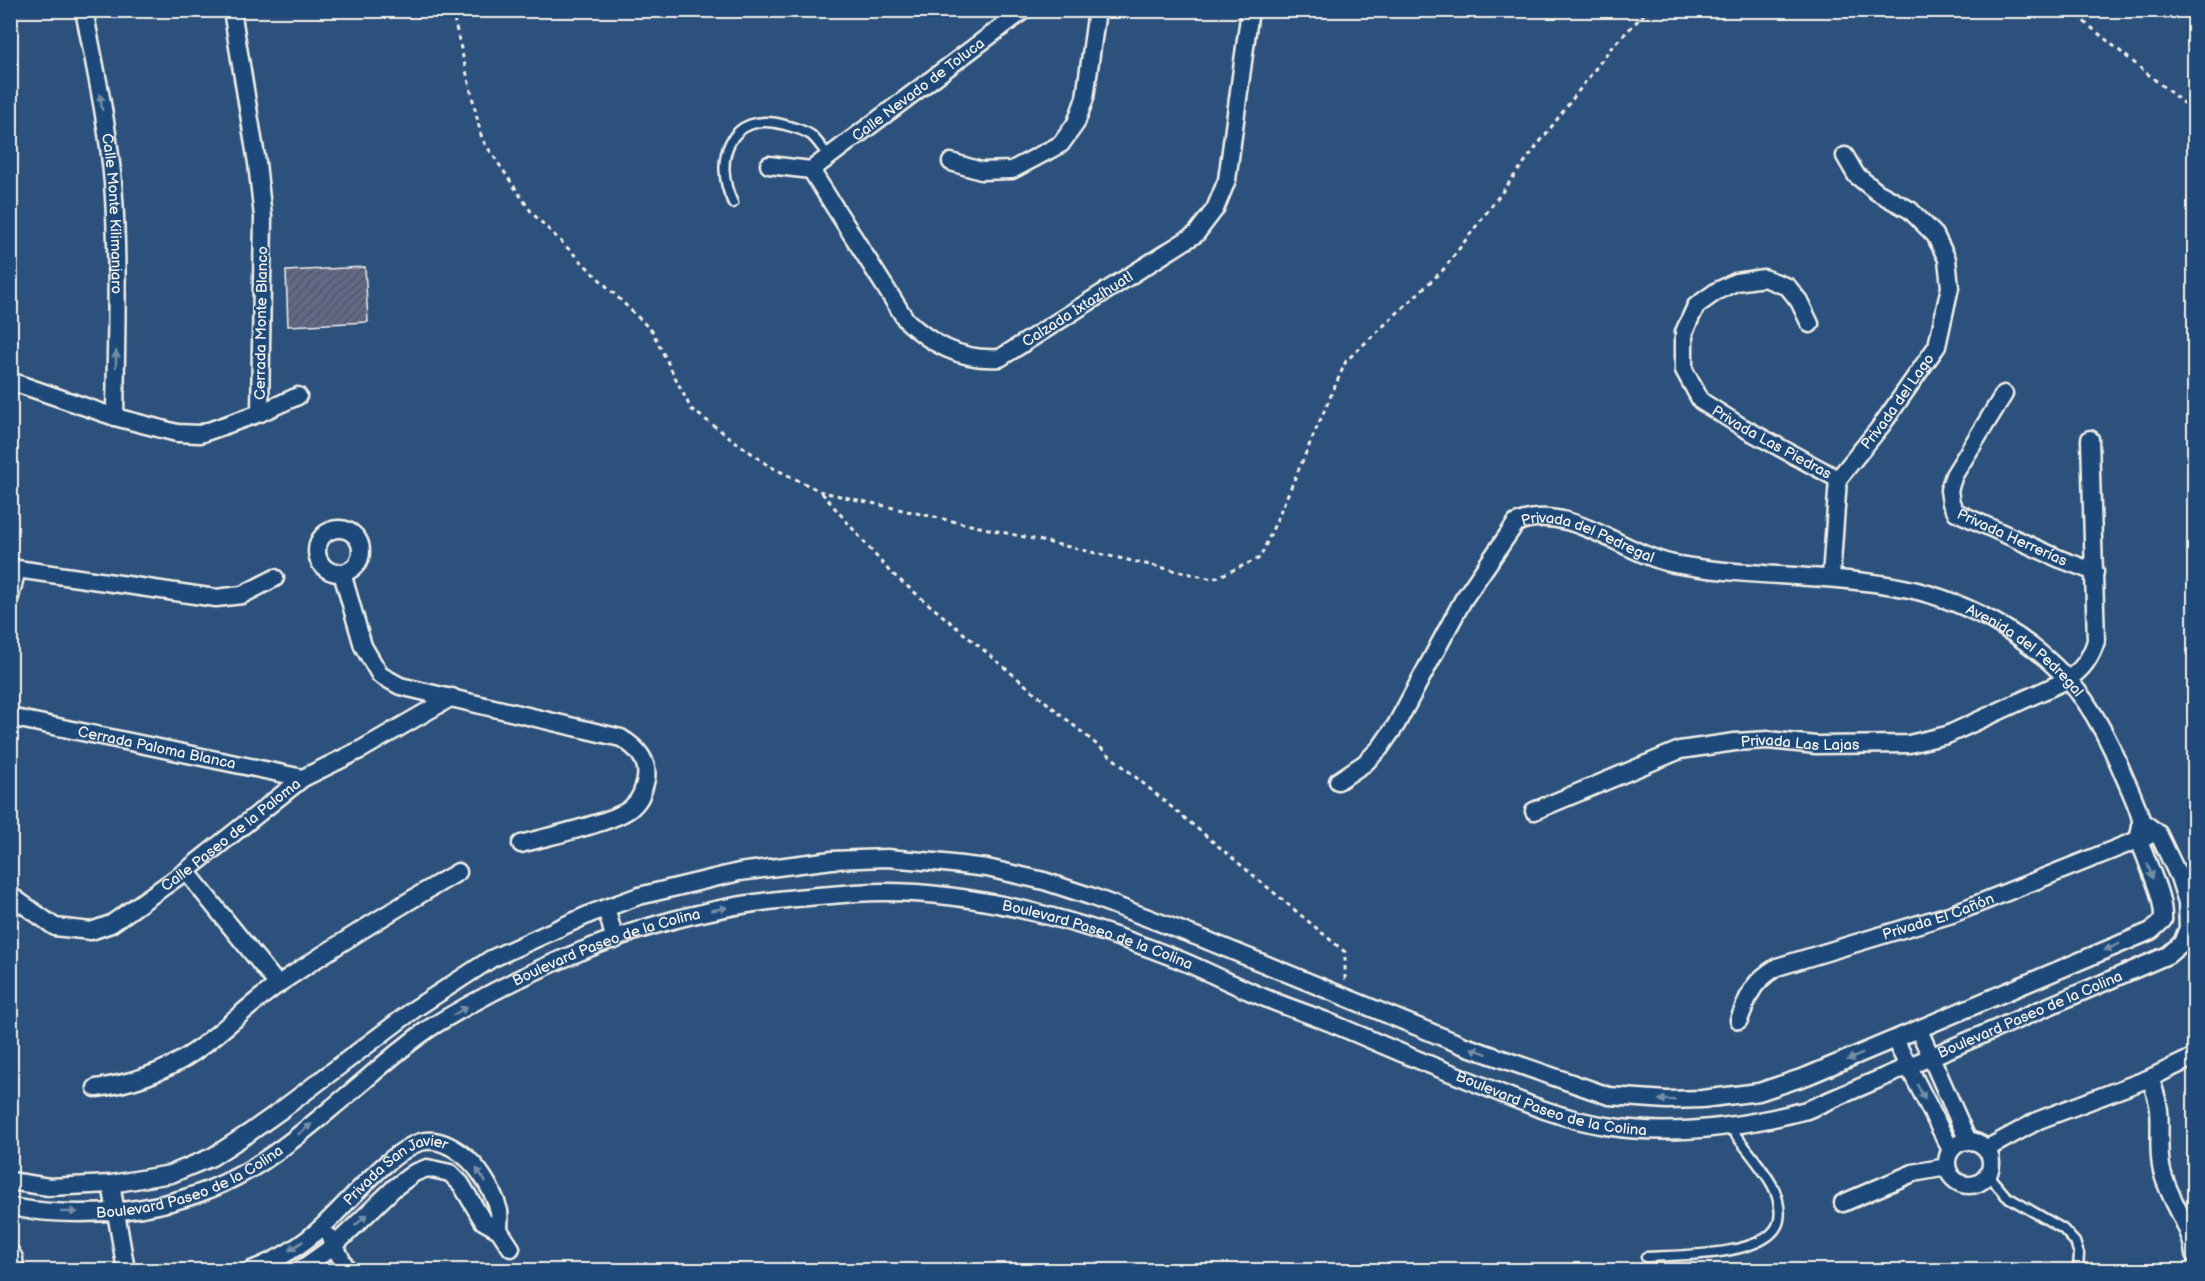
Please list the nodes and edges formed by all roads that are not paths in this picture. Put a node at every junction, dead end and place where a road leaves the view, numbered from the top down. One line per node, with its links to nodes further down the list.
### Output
1 (84, 10): 17 (street, Calle Monte Kilimanjaro, one-way to 1)
2 (232, 10): 16 (street, Cerrada Monte Blanco)
3 (1024, 10): 6 (street, Calle Nevado de Toluca)
4 (1097, 10): 8 (street)
5 (1250, 10): 10 (street, Calzada Ixtazíhuatl)
6 (829, 156): 10 (street, Calle Nevado de Toluca); 11 (lane)
7 (1845, 156): 19 (street, Privada del Lago)
8 (951, 162)
9 (769, 165): 10 (street)
10 (811, 170)
11 (733, 203)
12 (1810, 324): 19 (street, Privada Las Piedras)
13 (10, 381): 17 (street, Cerrada Monte Blanco)
14 (2004, 394): 21 (street, Privada Herrerías)
15 (298, 396): 16 (street)
16 (260, 413): 17 (street, Cerrada Monte Blanco)
17 (115, 417)
18 (2090, 439): 21 (street)
19 (1838, 479): 23 (street)
20 (14, 569): 24 (street); 25 (street)
21 (2095, 572): 26 (street)
22 (342, 573): 27 (street)
23 (1831, 577): 26 (street, Avenida del Pedregal); 30 (street, Privada del Pedregal)
24 (275, 578)
25 (10, 597)
26 (2067, 680): 31 (street, Privada Las Lajas); 32 (street, Avenida del Pedregal)
27 (452, 697): 29 (street, Calle Paseo de la Paloma); 35 (street)
28 (10, 717): 29 (street, Cerrada Paloma Blanca)
29 (303, 778): 36 (street, Calle Paseo de la Paloma)
30 (1338, 781)
31 (1534, 811)
32 (2141, 821): 33 (street); 34 (street, Avenida del Pedregal)
33 (2158, 833): 34 (street, Privada El Cañón); 41 (street)
34 (2139, 838): 40 (street, Avenida del Pedregal, one-way to 40); 44 (street, Privada El Cañón)
35 (521, 844)
36 (186, 871): 38 (street, Calle Paseo de la Paloma); 43 (street)
37 (459, 872): 43 (street)
38 (10, 895)
39 (606, 908): 42 (street); 46 (street, Boulevard Paseo de la Colina, one-way to 39); 59 (street, Boulevard Paseo de la Colina)
40 (2163, 920): 41 (street); 45 (street, Boulevard Paseo de la Colina, one-way to 45)
41 (2188, 928): 48 (street, Boulevard Paseo de la Colina)
42 (615, 940): 52 (street, Boulevard Paseo de la Colina, one-way to 52); 62 (street, Boulevard Paseo de la Colina, one-way to 42)
43 (278, 985): 51 (street)
44 (1739, 1020)
45 (1919, 1030): 46 (street, Boulevard Paseo de la Colina); 48 (street)
46 (1896, 1040): 49 (street)
47 (2194, 1057): 50 (street)
48 (1930, 1058): 49 (street, Boulevard Paseo de la Colina); 53 (street)
49 (1909, 1067): 52 (street, Boulevard Paseo de la Colina); 55 (street, one-way to 55)
50 (2150, 1078): 54 (street); 68 (street)
51 (96, 1088)
52 (1729, 1126): 69 (lane)
53 (1968, 1141): 54 (street); 55 (street)
54 (1986, 1149): 57 (street)
55 (1951, 1150): 56 (street)
56 (1947, 1167): 57 (street); 60 (street)
57 (1988, 1175): 75 (lane)
58 (10, 1181): 59 (street, Boulevard Paseo de la Colina)
59 (111, 1184): 62 (street)
60 (1843, 1203)
61 (10, 1207): 62 (street, Boulevard Paseo de la Colina, one-way to 62)
62 (115, 1211): 71 (street)
63 (323, 1226): 64 (street, Privada San Javier, one-way to 63); 65 (street); 72 (street, Privada San Javier, one-way to 72)
64 (499, 1230): 65 (street, Privada San Javier, one-way to 64); 66 (street)
65 (335, 1245): 73 (street, Privada San Javier); 74 (street)
66 (511, 1248)
67 (10, 1252): 70 (street)
68 (2194, 1254)
69 (1646, 1257)
70 (15, 1270)
71 (126, 1270)
72 (251, 1270)
73 (300, 1270)
74 (347, 1270)
75 (2078, 1270)

